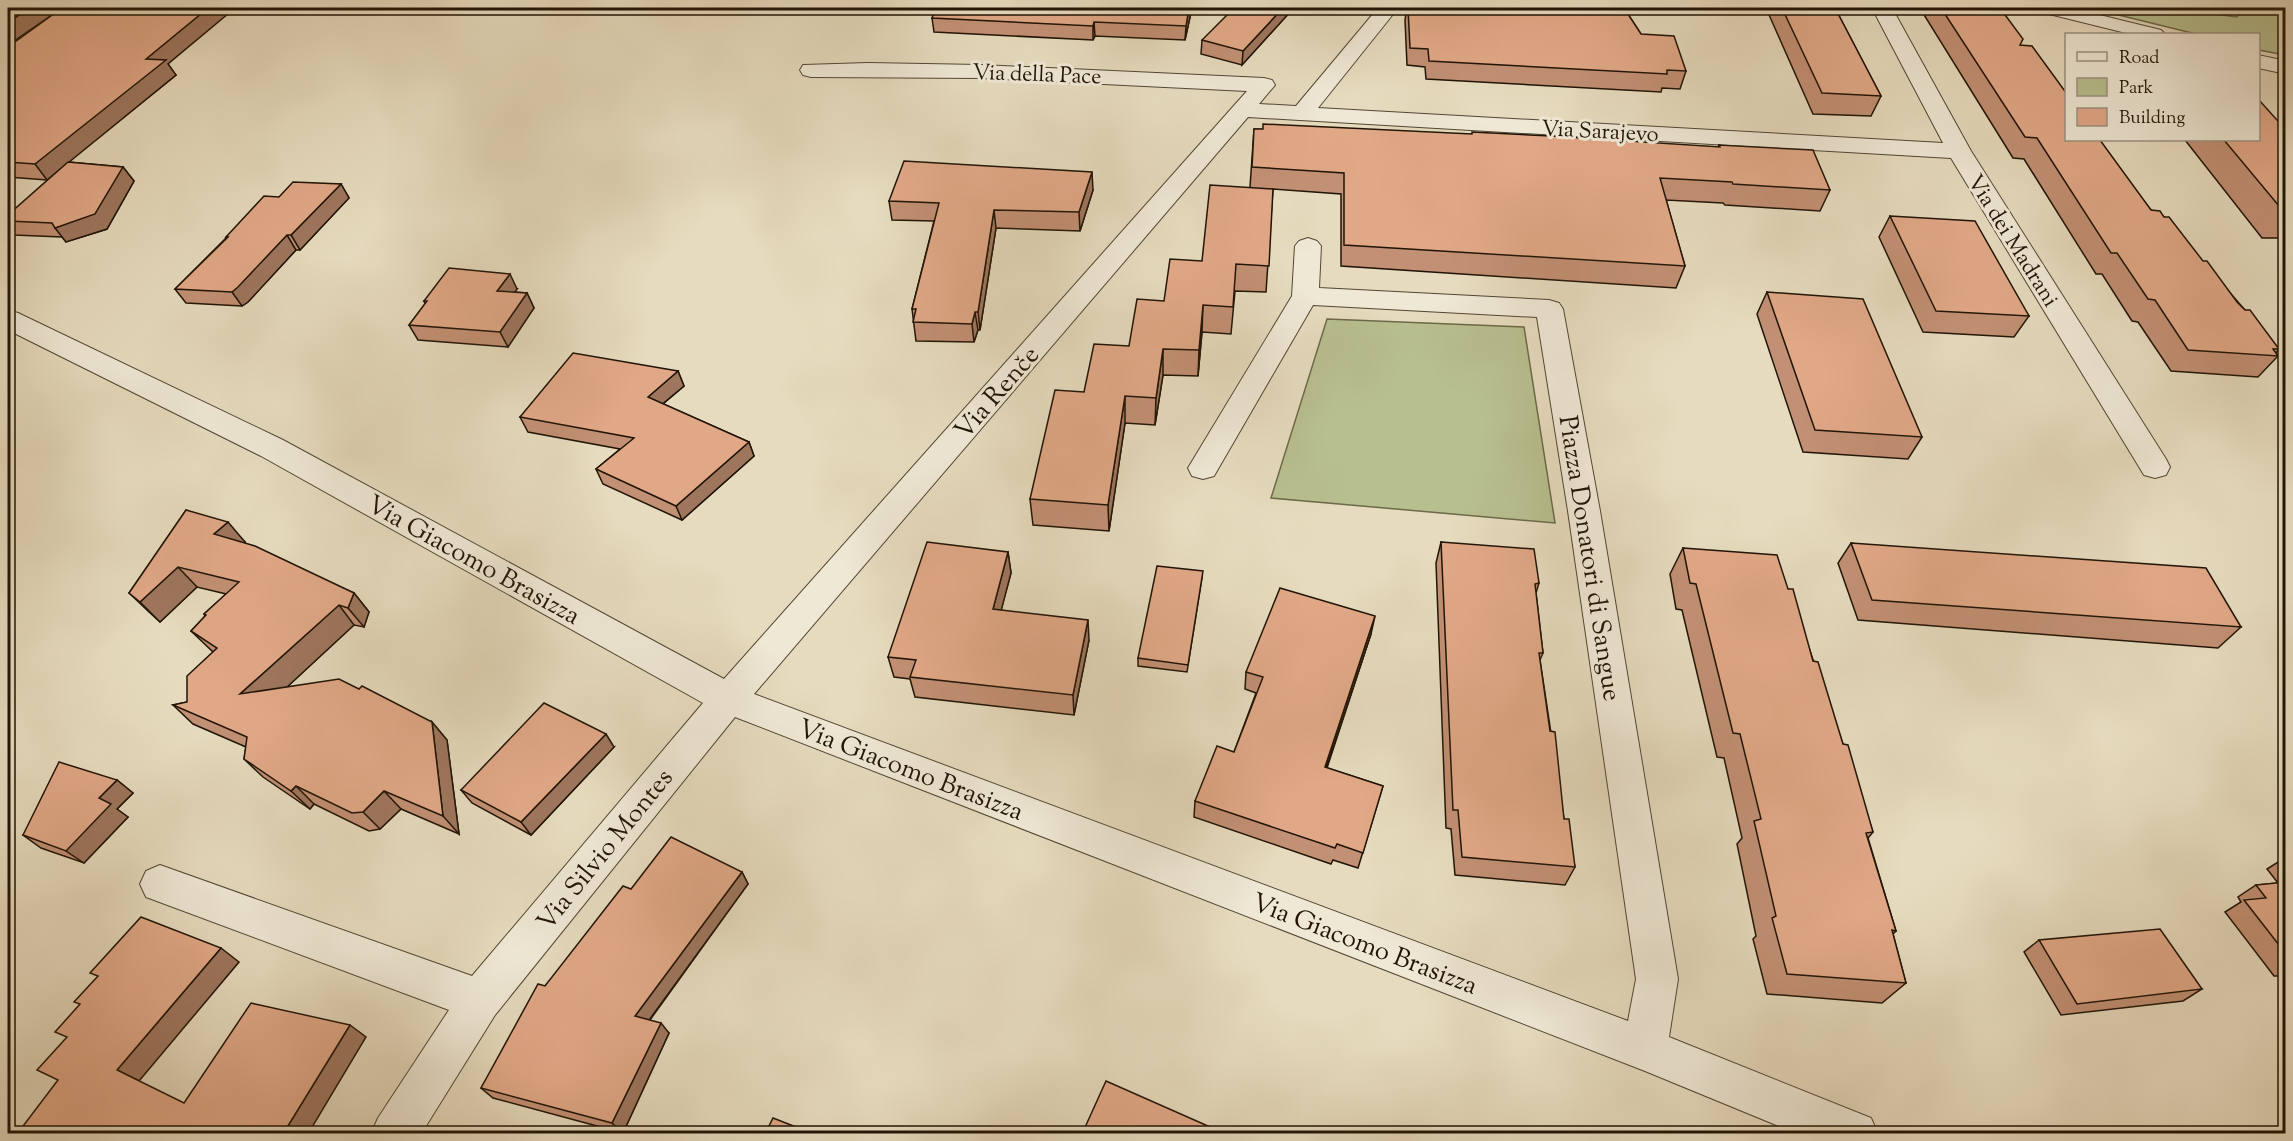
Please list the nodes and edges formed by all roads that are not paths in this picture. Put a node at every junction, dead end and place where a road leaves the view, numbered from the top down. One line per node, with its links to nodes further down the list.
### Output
1 (1388, 8): 10 (street)
2 (1882, 8): 11 (street, Via dei Madrani)
3 (2048, 8): 4 (street)
4 (2150, 33)
5 (2260, 61): 6 (street)
6 (2286, 68)
7 (811, 70): 8 (street, Via della Pace)
8 (1264, 85): 9 (street, Via Renče)
9 (1242, 110): 10 (street, Via Sarajevo); 17 (street, Via Renče)
10 (1302, 113): 11 (street, Via Sarajevo)
11 (1959, 151): 15 (street, Via dei Madrani)
12 (1308, 246): 13 (street)
13 (1305, 296): 16 (street); 20 (street, Piazza Donatori di Sangue)
14 (8, 319): 17 (street, Via Giacomo Brasizza)
15 (2155, 467)
16 (1203, 468)
17 (728, 699): 19 (street, Via Silvio Montes); 20 (street, Via Giacomo Brasizza)
18 (160, 884): 19 (street)
19 (480, 1000): 21 (street, Via Silvio Montes)
20 (1645, 1049): 22 (street, Via Giacomo Brasizza)
21 (394, 1134)
22 (1855, 1134)

